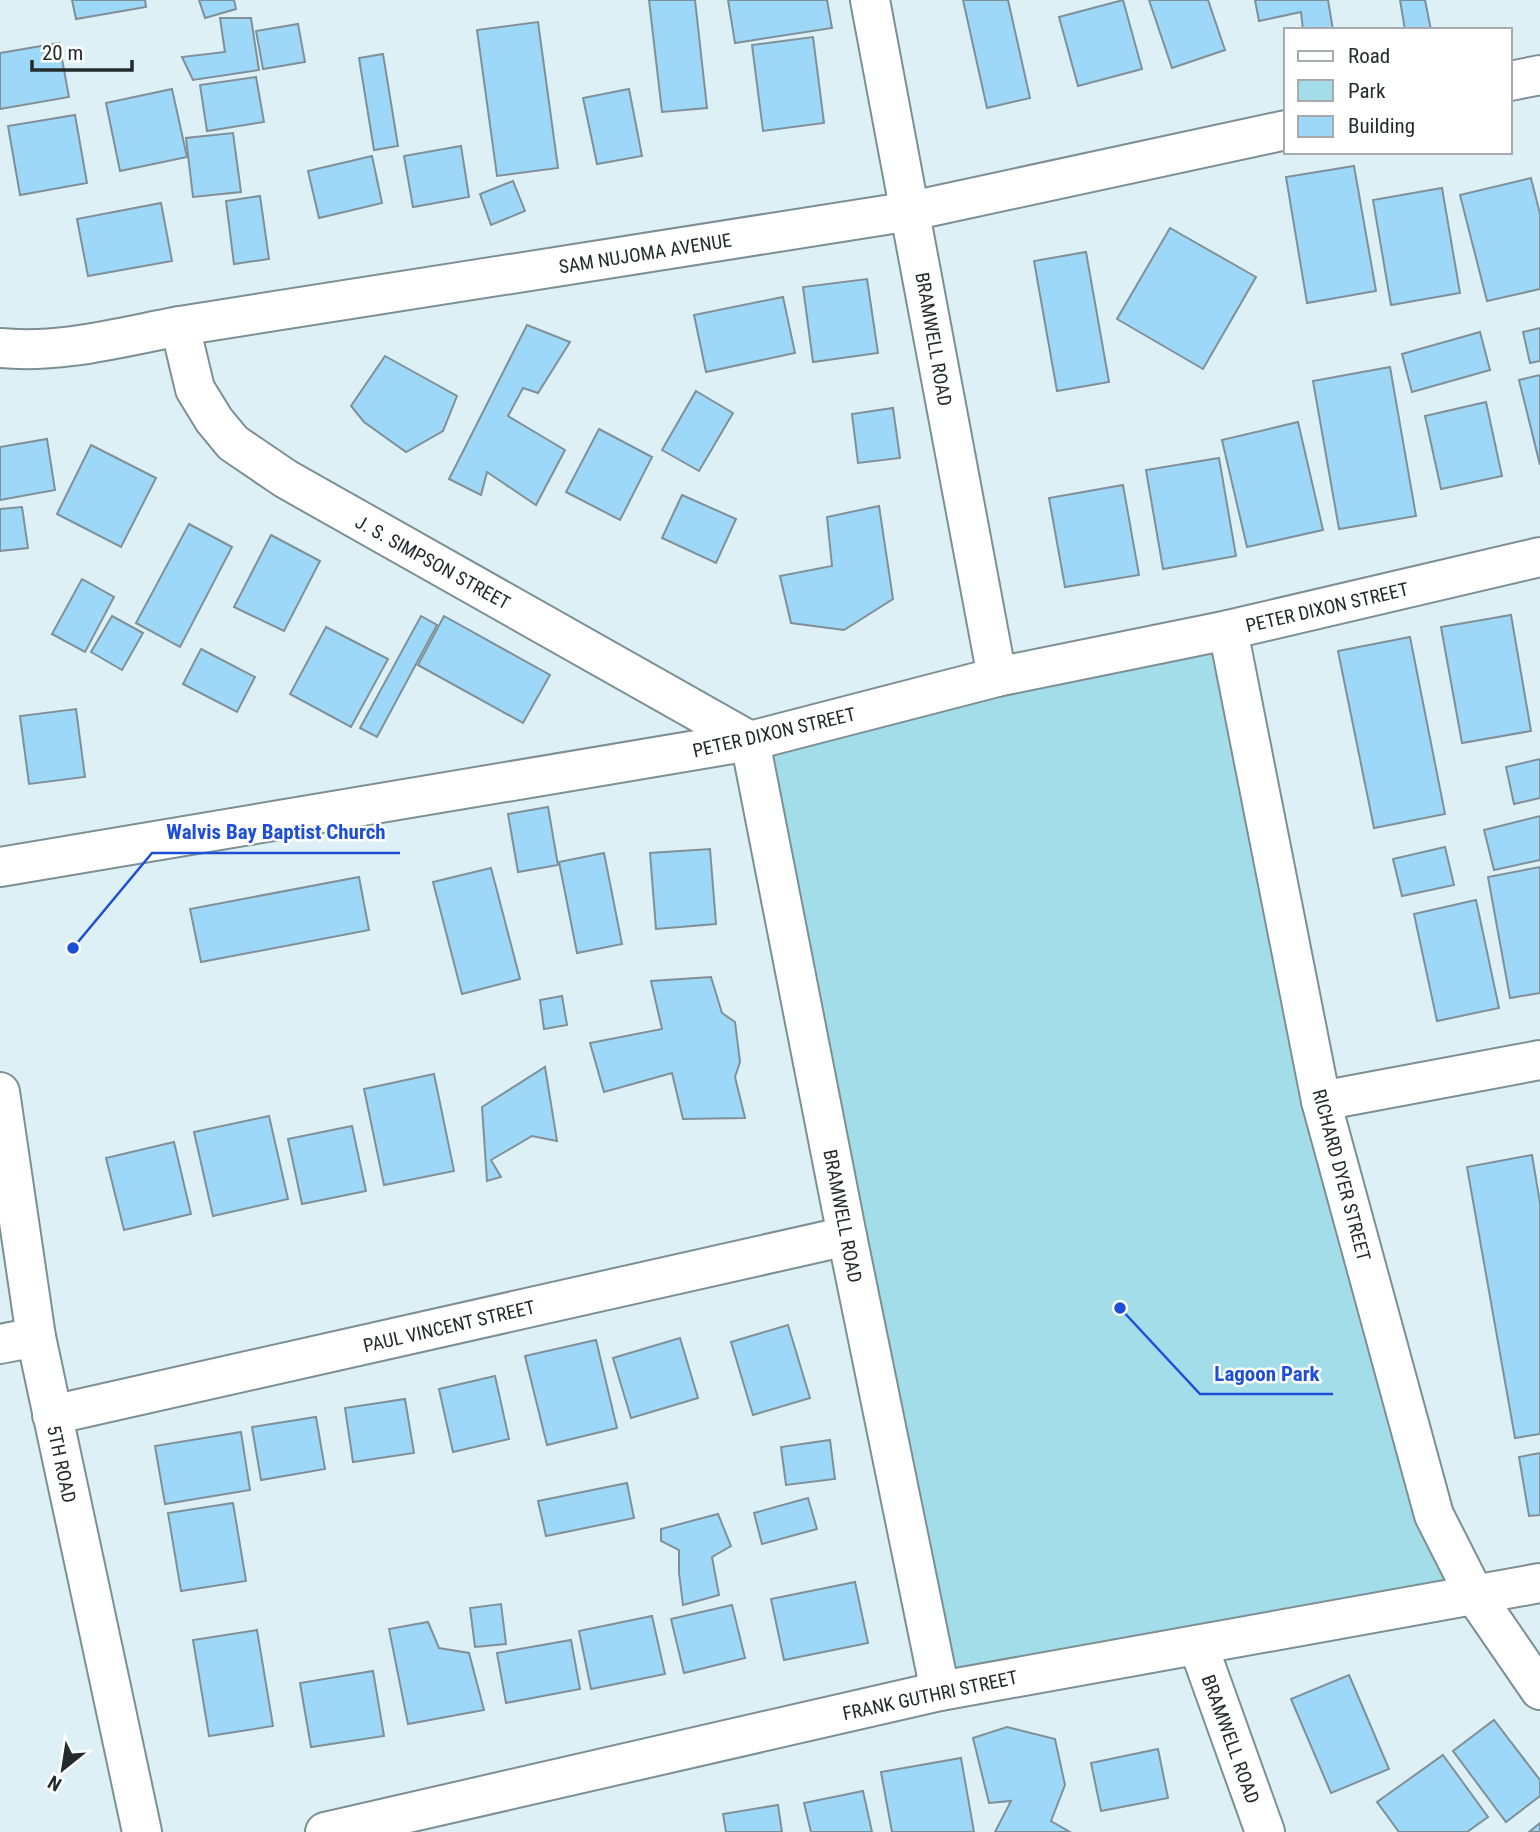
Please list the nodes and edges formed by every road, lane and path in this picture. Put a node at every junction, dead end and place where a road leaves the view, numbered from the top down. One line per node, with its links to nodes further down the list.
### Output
1 (870, 0): 5 (street, BRAMWELL ROAD)
2 (1540, 75): 3 (street)
3 (1512, 81)
4 (1284, 130): 5 (street, SAM NUJOMA AVENUE)
5 (911, 211): 6 (street, SAM NUJOMA AVENUE); 10 (street, BRAMWELL ROAD)
6 (180, 326): 7 (street, SAM NUJOMA AVENUE); 11 (street, J. S. SIMPSON STREET)
7 (0, 348)
8 (1540, 557): 9 (street, PETER DIXON STREET)
9 (1227, 630): 10 (street, PETER DIXON STREET); 15 (street, RICHARD DYER STREET)
10 (997, 677): 11 (street, PETER DIXON STREET)
11 (750, 741): 12 (street, PETER DIXON STREET); 16 (street, BRAMWELL ROAD)
12 (0, 867)
13 (1540, 1060): 15 (street)
14 (0, 1092): 17 (street, 5TH ROAD)
15 (1321, 1101): 20 (street, RICHARD DYER STREET)
16 (847, 1236): 18 (street, PAUL VINCENT STREET); 23 (street, BRAMWELL ROAD)
17 (18, 1341): 18 (street, 5TH ROAD)
18 (52, 1415): 24 (street, 5TH ROAD)
19 (1540, 1583): 20 (street, FRANK GUTHRI STREET)
20 (1474, 1594): 21 (street, FRANK GUTHRI STREET); 22 (street, RICHARD DYER STREET)
21 (1198, 1645): 23 (street, FRANK GUTHRI STREET); 26 (street, BRAMWELL ROAD)
22 (1540, 1690)
23 (940, 1691): 25 (street, FRANK GUTHRI STREET)
24 (142, 1832)
25 (325, 1832)
26 (1265, 1832)

